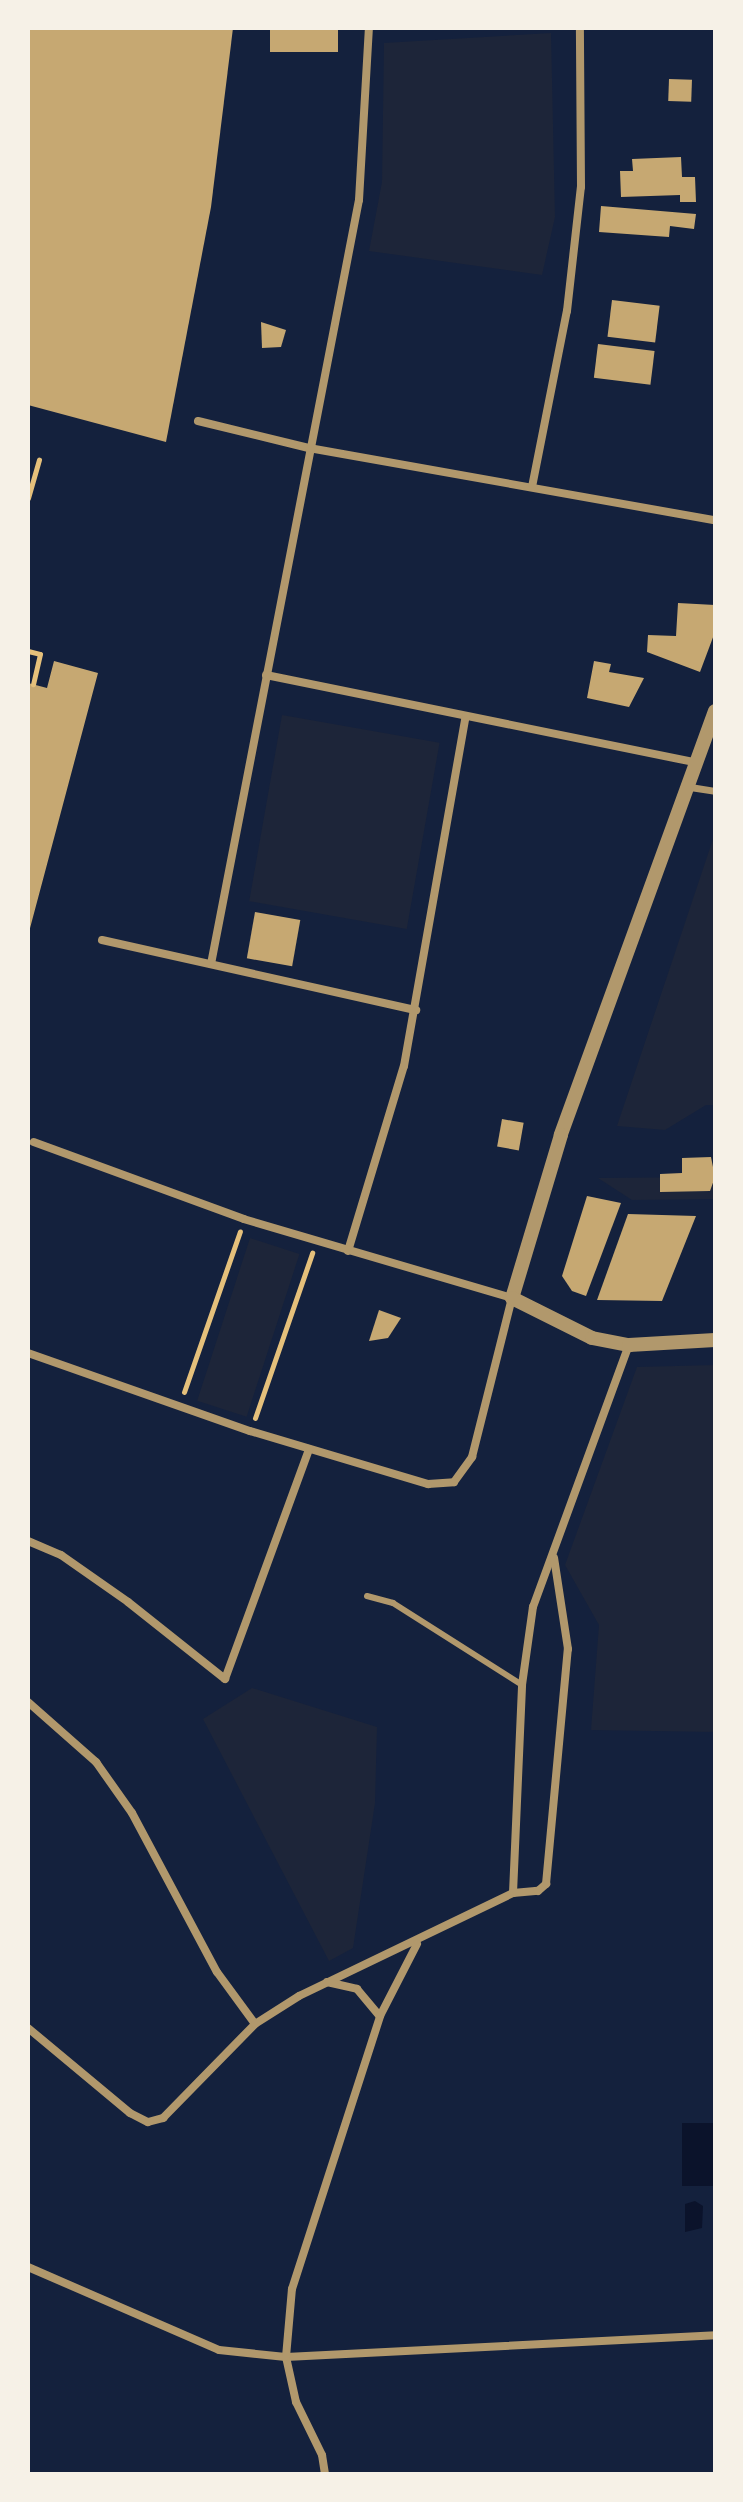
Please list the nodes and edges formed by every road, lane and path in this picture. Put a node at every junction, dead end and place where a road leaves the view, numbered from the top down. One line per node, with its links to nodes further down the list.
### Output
1 (369, 28): 4 (street)
2 (580, 28): 6 (street)
3 (198, 421): 4 (street)
4 (309, 448): 6 (street); 10 (street)
5 (39, 460): 7 (path)
6 (532, 487): 8 (street)
7 (28, 498)
8 (715, 520)
9 (28, 651): 11 (path)
10 (266, 675): 13 (street); 18 (street)
11 (33, 684)
12 (715, 711): 14 (street)
13 (466, 716): 14 (street); 19 (street)
14 (698, 763): 15 (street)
15 (690, 787): 16 (street); 24 (street)
16 (715, 791)
17 (102, 940): 18 (street)
18 (211, 964): 19 (street)
19 (416, 1010): 23 (street)
20 (34, 1142): 21 (street)
21 (244, 1219): 22 (street); 28 (path)
22 (316, 1241): 23 (street); 29 (path)
23 (348, 1251): 24 (street)
24 (512, 1298): 26 (street); 30 (street)
25 (715, 1340): 26 (street)
26 (629, 1345): 32 (street)
27 (28, 1353): 28 (street)
28 (178, 1408): 29 (street)
29 (250, 1431): 30 (street)
30 (309, 1449): 31 (street)
31 (28, 1541)
32 (554, 1558): 34 (street); 36 (street)
33 (367, 1596): 34 (lane)
34 (522, 1685): 36 (street)
35 (28, 1702): 40 (street)
36 (513, 1893): 37 (street)
37 (418, 1943): 38 (street); 39 (street)
38 (327, 1982): 39 (street); 40 (street)
39 (380, 2016): 44 (street)
40 (255, 2024): 41 (street)
41 (28, 2028)
42 (28, 2267): 44 (street)
43 (715, 2335): 44 (street)
44 (286, 2357): 45 (street)
45 (325, 2474)

